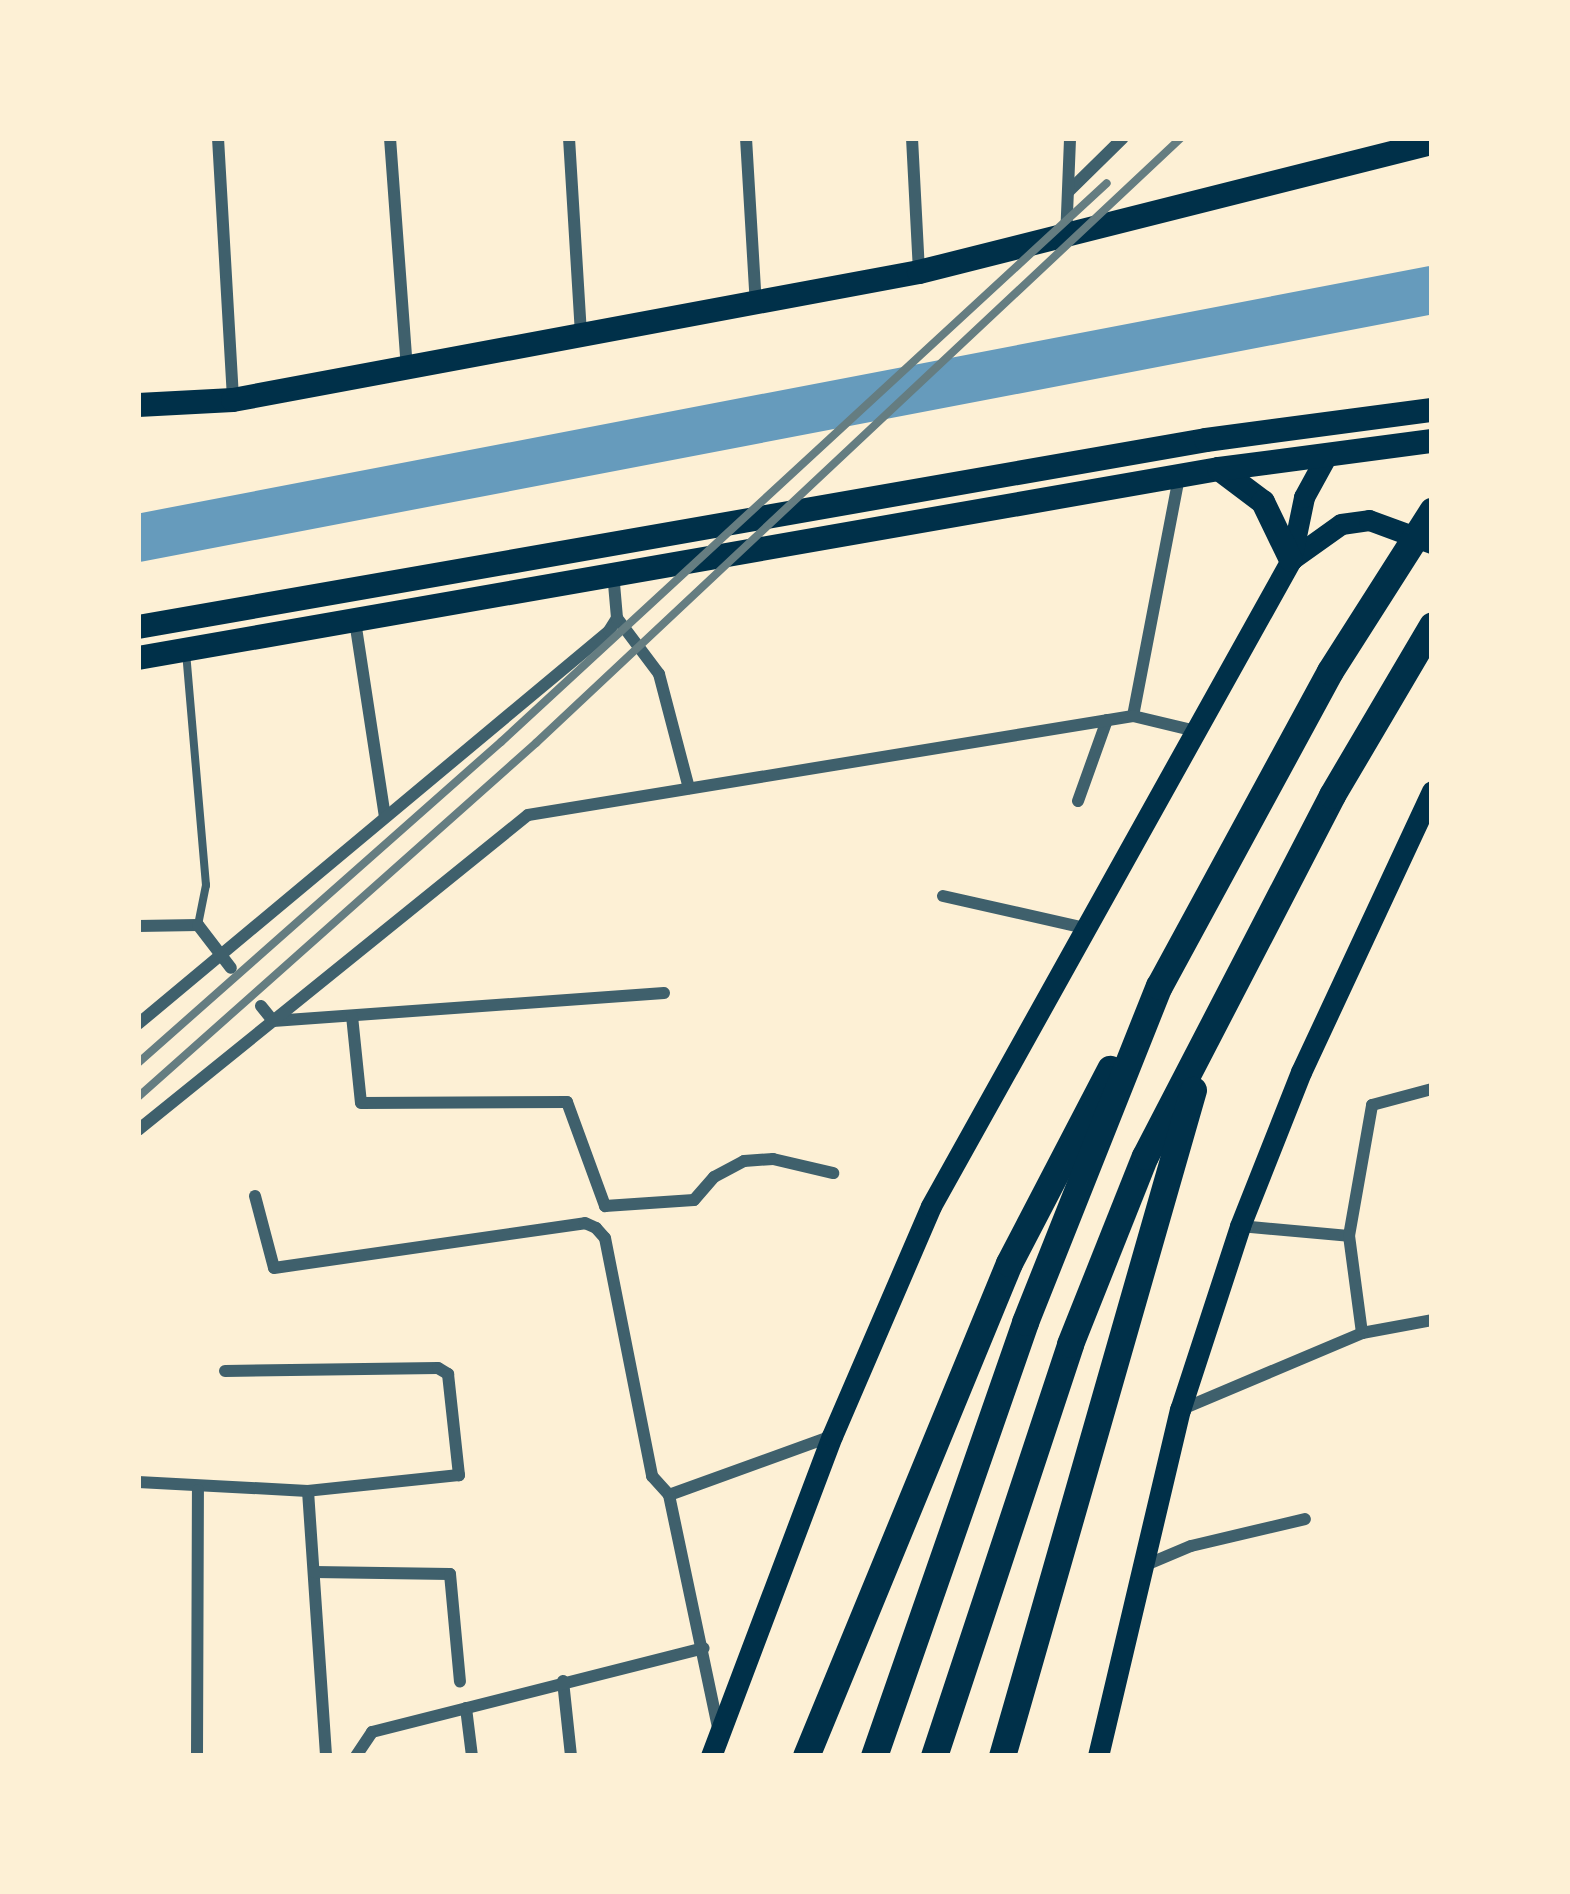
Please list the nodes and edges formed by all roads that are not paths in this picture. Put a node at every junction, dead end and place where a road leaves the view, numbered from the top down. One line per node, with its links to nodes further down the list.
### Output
1 (218, 138): 16 (street)
2 (390, 138): 15 (street)
3 (569, 138): 14 (street)
4 (746, 138): 13 (street)
5 (912, 138): 12 (street)
6 (1070, 138): 10 (street)
7 (1124, 138): 10 (street)
8 (1432, 143): 9 (main road)
9 (1365, 149): 11 (main road)
10 (1067, 193): 11 (street)
11 (1066, 240): 12 (main road)
12 (919, 272): 13 (main road)
13 (756, 304): 14 (main road)
14 (581, 334): 15 (main road)
15 (407, 370): 16 (main road)
16 (233, 400): 17 (main road)
17 (138, 405)
18 (1432, 410): 30 (main road)
19 (1432, 442): 20 (main road)
20 (1327, 454): 21 (main road); 25 (main road)
21 (1219, 469): 22 (main road); 25 (main road)
22 (1180, 476): 26 (main road); 33 (street)
23 (1432, 512): 46 (highway)
24 (1432, 543): 25 (main road)
25 (1291, 560): 35 (main road)
26 (614, 580): 27 (street); 28 (main road)
27 (617, 618): 36 (street); 39 (street)
28 (355, 621): 31 (main road); 39 (street)
29 (1432, 625): 50 (highway)
30 (138, 627)
31 (186, 649): 32 (main road); 41 (lane)
32 (138, 658)
33 (1133, 716): 34 (street); 35 (street)
34 (1107, 720): 36 (street); 38 (street)
35 (1197, 732): 43 (main road)
36 (689, 788): 51 (street)
37 (1432, 791): 57 (main road)
38 (1078, 801)
39 (385, 816): 44 (street)
40 (943, 896): 43 (street)
41 (198, 925): 42 (street); 44 (street)
42 (138, 926)
43 (1085, 928): 63 (main road)
44 (220, 955): 45 (street); 52 (street)
45 (231, 968)
46 (1159, 986): 82 (highway); 83 (highway)
47 (664, 993): 49 (street)
48 (261, 1006): 51 (street)
49 (352, 1016): 51 (street); 55 (street)
50 (1214, 1017): 84 (highway); 85 (highway)
51 (273, 1021): 54 (street)
52 (138, 1024)
53 (1432, 1089): 58 (street)
54 (138, 1130)
55 (833, 1173)
56 (255, 1196): 67 (street)
57 (1240, 1226): 58 (street); 62 (main road)
58 (1349, 1236): 60 (street)
59 (1432, 1319): 60 (street)
60 (1363, 1334): 62 (street)
61 (225, 1371): 66 (street)
62 (1180, 1410): 69 (main road)
63 (832, 1436): 67 (street); 75 (main road)
64 (138, 1482): 65 (street)
65 (198, 1490): 66 (street); 76 (street)
66 (308, 1491): 70 (street)
67 (669, 1495): 71 (street)
68 (1305, 1519): 69 (street)
69 (1142, 1567): 86 (main road)
70 (314, 1571): 73 (street); 77 (street)
71 (704, 1648): 72 (street); 75 (street)
72 (563, 1681): 74 (street); 80 (street)
73 (460, 1682)
74 (466, 1708): 78 (street); 79 (street)
75 (719, 1733): 81 (main road)
76 (197, 1756)
77 (326, 1756)
78 (356, 1756)
79 (472, 1756)
80 (571, 1756)
81 (711, 1756)
82 (806, 1756)
83 (874, 1756)
84 (934, 1756)
85 (1002, 1756)
86 (1098, 1756)

